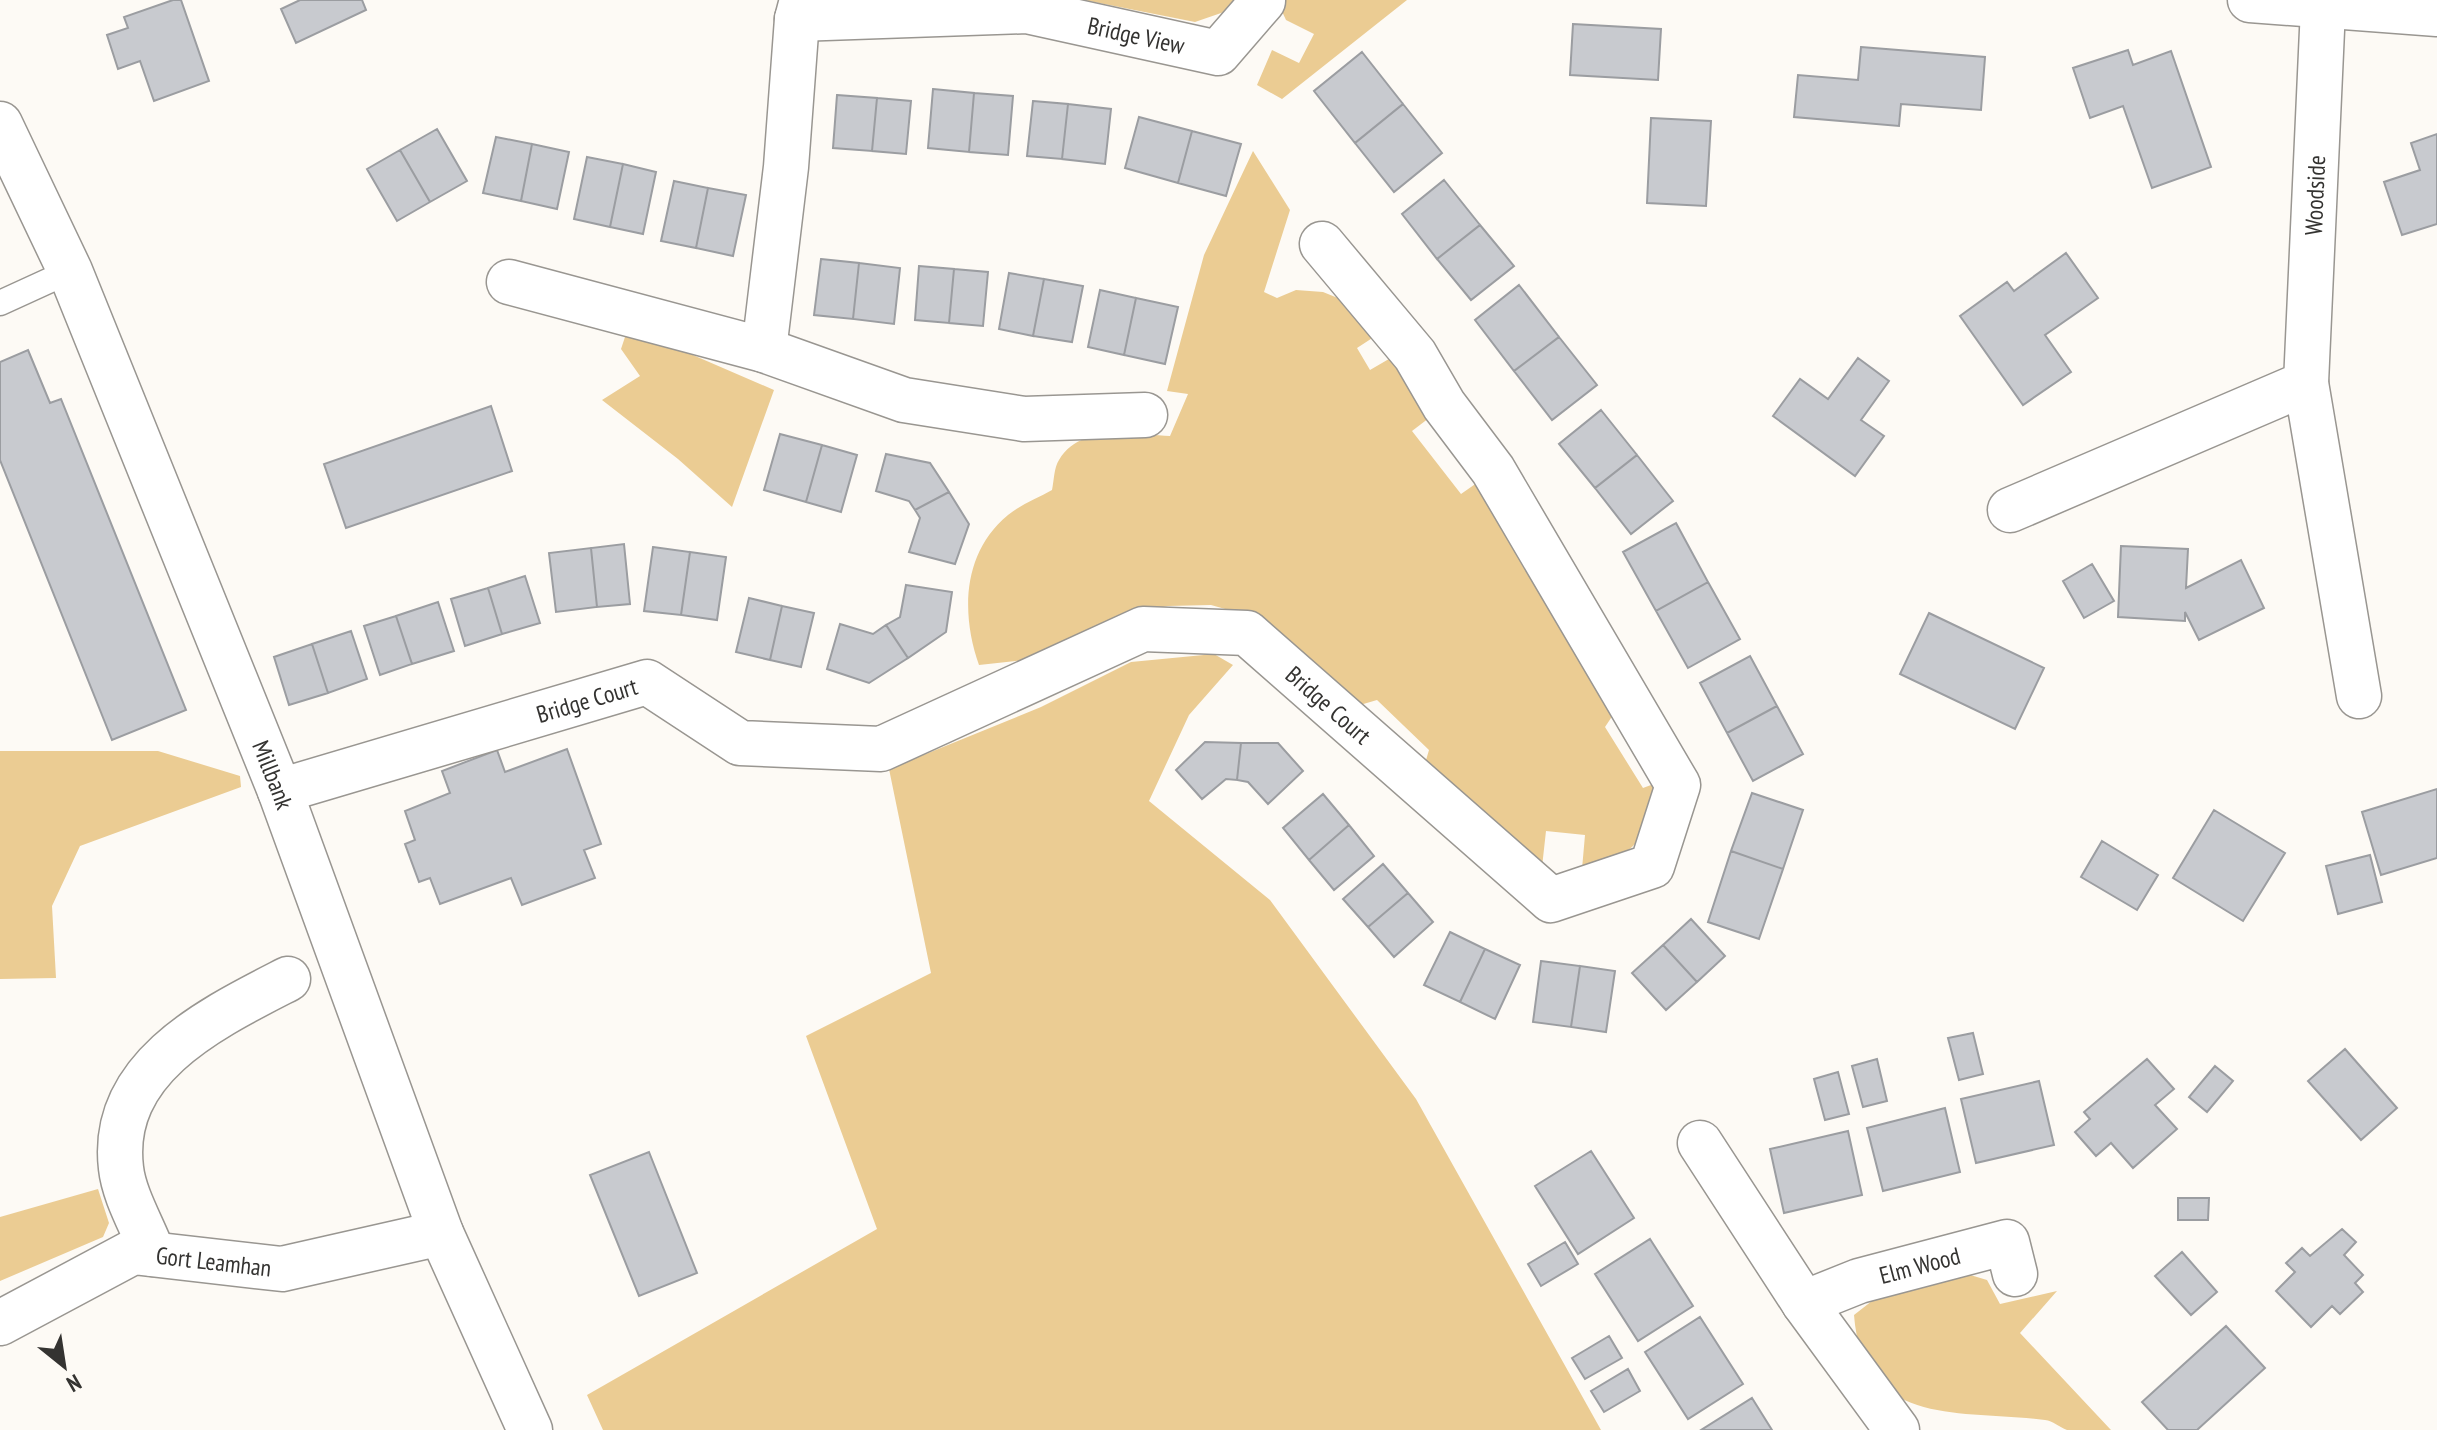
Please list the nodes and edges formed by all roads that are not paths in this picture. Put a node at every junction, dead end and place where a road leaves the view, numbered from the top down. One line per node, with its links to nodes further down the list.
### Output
1 (2250, 0): 3 (street)
2 (1263, 1): 4 (street, Bridge View)
3 (2323, 8): 5 (street); 12 (street, Woodside)
4 (800, 9): 11 (street, Bridge View)
5 (2437, 14)
6 (0, 124): 8 (street, Millbank)
7 (1322, 244): 16 (street, Bridge Court)
8 (70, 271): 10 (lane); 16 (street, Millbank)
9 (509, 282): 11 (street)
10 (0, 303)
11 (764, 350): 13 (street)
12 (2306, 383): 14 (street); 15 (street, Woodside)
13 (1145, 415)
14 (2010, 510)
15 (2359, 696)
16 (280, 791): 19 (street, Millbank)
17 (288, 979): 20 (street)
18 (1700, 1143): 22 (street)
19 (441, 1233): 20 (street, Gort Leamhan); 24 (street, Millbank)
20 (153, 1254): 23 (street, Gort Leamhan)
21 (2015, 1274): 22 (street, Elm Wood)
22 (1804, 1303): 25 (street)
23 (0, 1323)
24 (530, 1430)
25 (1897, 1430)

